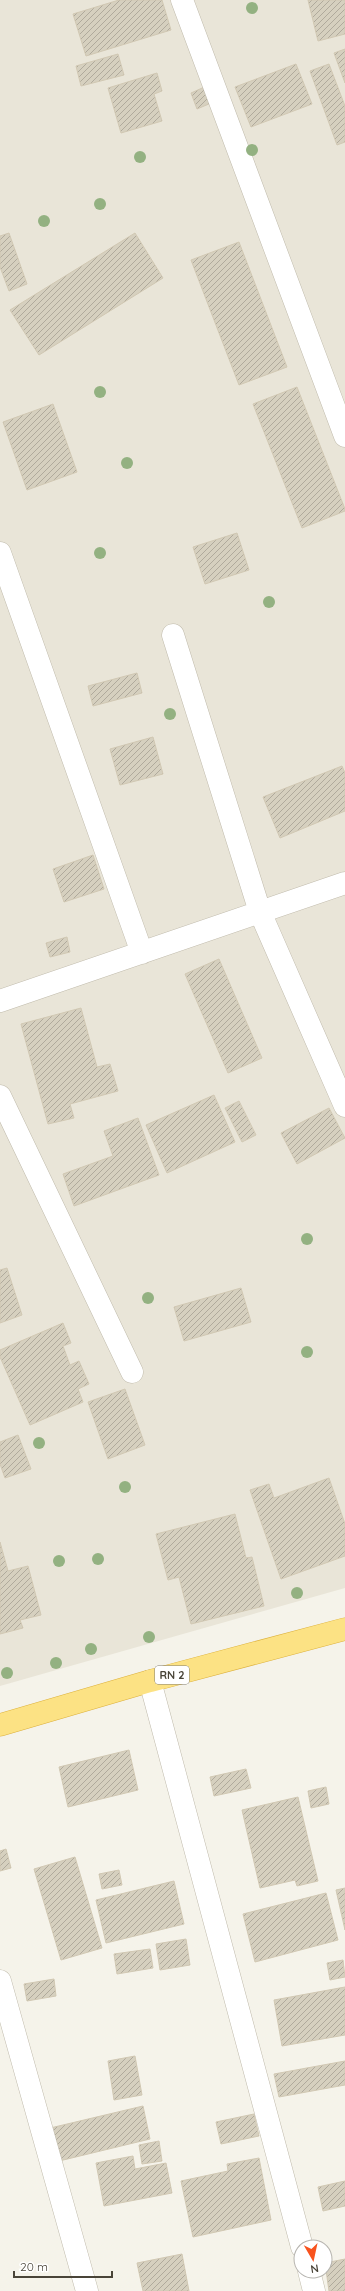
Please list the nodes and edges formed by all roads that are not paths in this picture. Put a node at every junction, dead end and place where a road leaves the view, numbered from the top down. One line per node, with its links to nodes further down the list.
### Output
1 (182, 0): 2 (street)
2 (345, 436)
3 (0, 553): 7 (street)
4 (173, 635): 6 (street)
5 (345, 883): 6 (street)
6 (260, 912): 7 (street); 10 (street)
7 (142, 953): 8 (street)
8 (0, 1001)
9 (0, 1096): 11 (street)
10 (345, 1106)
11 (132, 1372)
12 (345, 1630): 13 (highway, RN 2)
13 (150, 1681): 14 (highway, RN 2); 16 (street)
14 (0, 1725)
15 (0, 1981): 18 (street)
16 (300, 2239)
17 (311, 2279): 19 (street)
18 (87, 2291)
19 (314, 2291)

